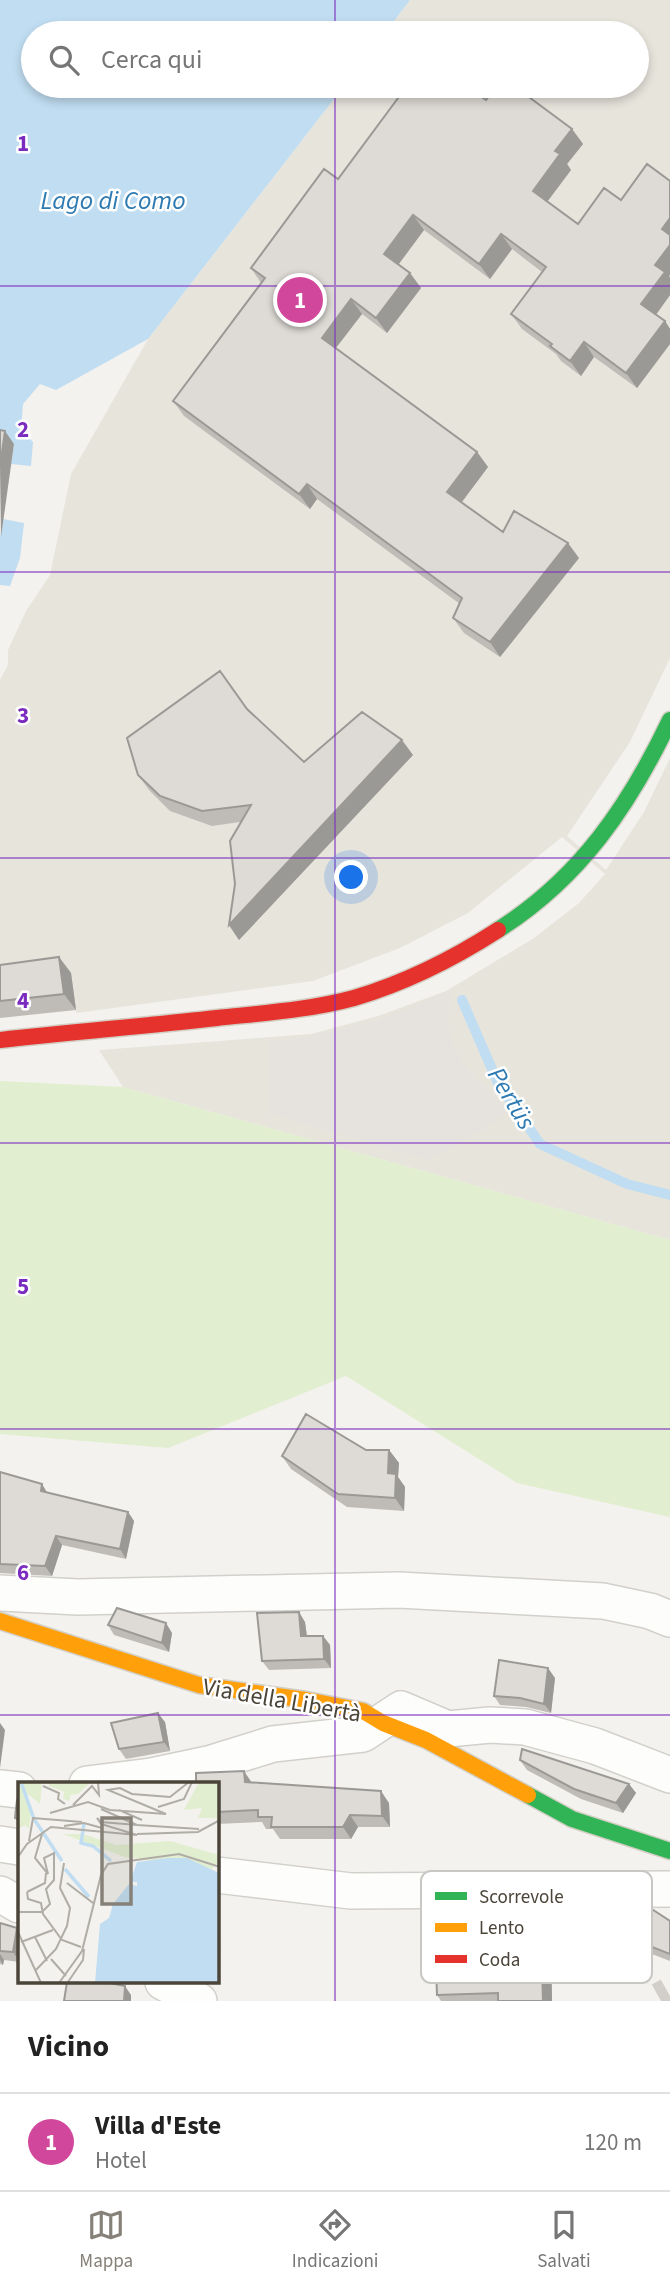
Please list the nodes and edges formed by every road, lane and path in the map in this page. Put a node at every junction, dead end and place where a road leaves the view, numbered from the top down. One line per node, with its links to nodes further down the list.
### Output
1 (670, 720): 2 (street)
2 (0, 1040)
3 (0, 1593): 4 (street)
4 (670, 1619)
5 (0, 1621): 6 (street, Via della Libertà)
6 (383, 1723): 7 (street); 8 (street); 13 (street, Via della Libertà)
7 (670, 1775)
8 (103, 1782)
9 (0, 1788): 10 (street)
10 (18, 1790)
11 (0, 1844): 12 (street)
12 (18, 1847)
13 (670, 1851)
14 (219, 1875): 17 (street)
15 (652, 1887): 16 (street)
16 (670, 1889)
17 (421, 1890)
18 (0, 1894): 19 (street)
19 (18, 1904)
20 (165, 1983): 21 (street)
21 (199, 2001)

